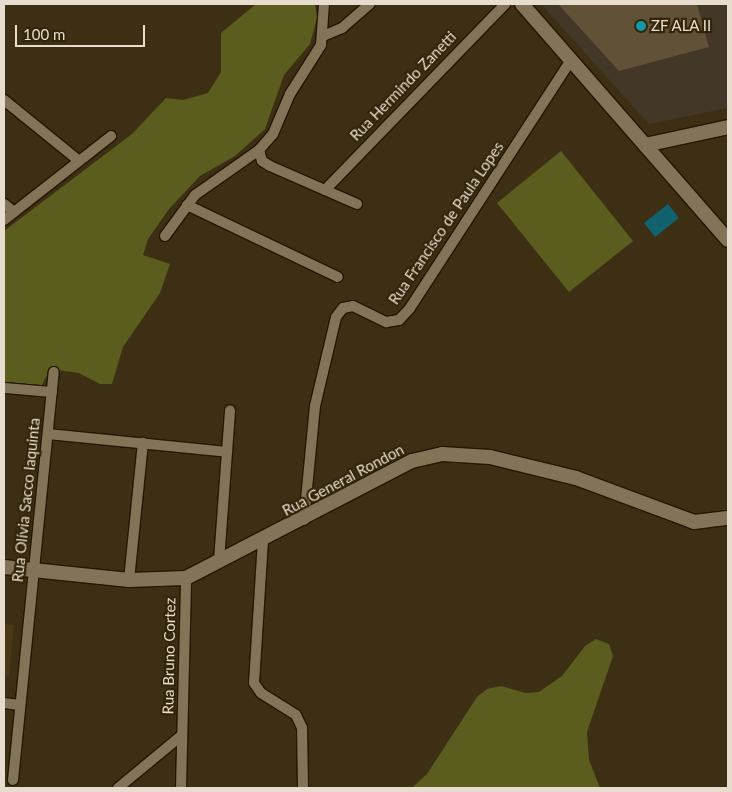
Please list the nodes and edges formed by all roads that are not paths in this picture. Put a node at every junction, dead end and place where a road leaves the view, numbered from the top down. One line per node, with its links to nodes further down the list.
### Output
1 (324, 4): 5 (street)
2 (370, 4): 5 (street)
3 (505, 4): 13 (street, Rua Hermindo Zanetti)
4 (522, 4): 6 (street)
5 (324, 36): 11 (street)
6 (571, 60): 10 (street); 30 (street, Rua Francisco de Paula Lopes)
7 (4, 100): 12 (street)
8 (728, 127): 10 (street)
9 (111, 136): 12 (street)
10 (645, 145): 20 (street)
11 (259, 150): 13 (street); 16 (street)
12 (78, 160): 17 (street)
13 (325, 190): 15 (street)
14 (4, 204): 17 (street)
15 (358, 204)
16 (187, 205): 19 (street); 21 (street)
17 (14, 212): 18 (street)
18 (4, 220)
19 (165, 236)
20 (728, 240)
21 (338, 277)
22 (54, 372): 24 (street, Rua Olívia Sacco Iaquinta)
23 (4, 388): 24 (street)
24 (52, 392): 26 (street, Rua Olívia Sacco Iaquinta)
25 (230, 410): 28 (street)
26 (48, 434): 27 (street); 34 (street, Rua Olívia Sacco Iaquinta)
27 (143, 443): 28 (street); 36 (street)
28 (227, 452): 32 (street)
29 (728, 518): 30 (street, Rua General Rondon)
30 (304, 520): 31 (street, Rua General Rondon)
31 (264, 540): 32 (street, Rua General Rondon); 43 (street)
32 (219, 561): 35 (street, Rua General Rondon)
33 (4, 567): 34 (street, Rua General Rondon)
34 (34, 570): 36 (street, Rua General Rondon); 38 (street, Rua Olívia Sacco Iaquinta)
35 (186, 578): 36 (street, Rua General Rondon); 39 (street, Rua Bruno Cortez)
36 (129, 580)
37 (4, 703): 38 (street)
38 (20, 705): 40 (street, Rua Olívia Sacco Iaquinta)
39 (182, 735): 41 (street); 42 (street, Rua Bruno Cortez)
40 (13, 780)
41 (118, 788)
42 (181, 788)
43 (302, 788)

